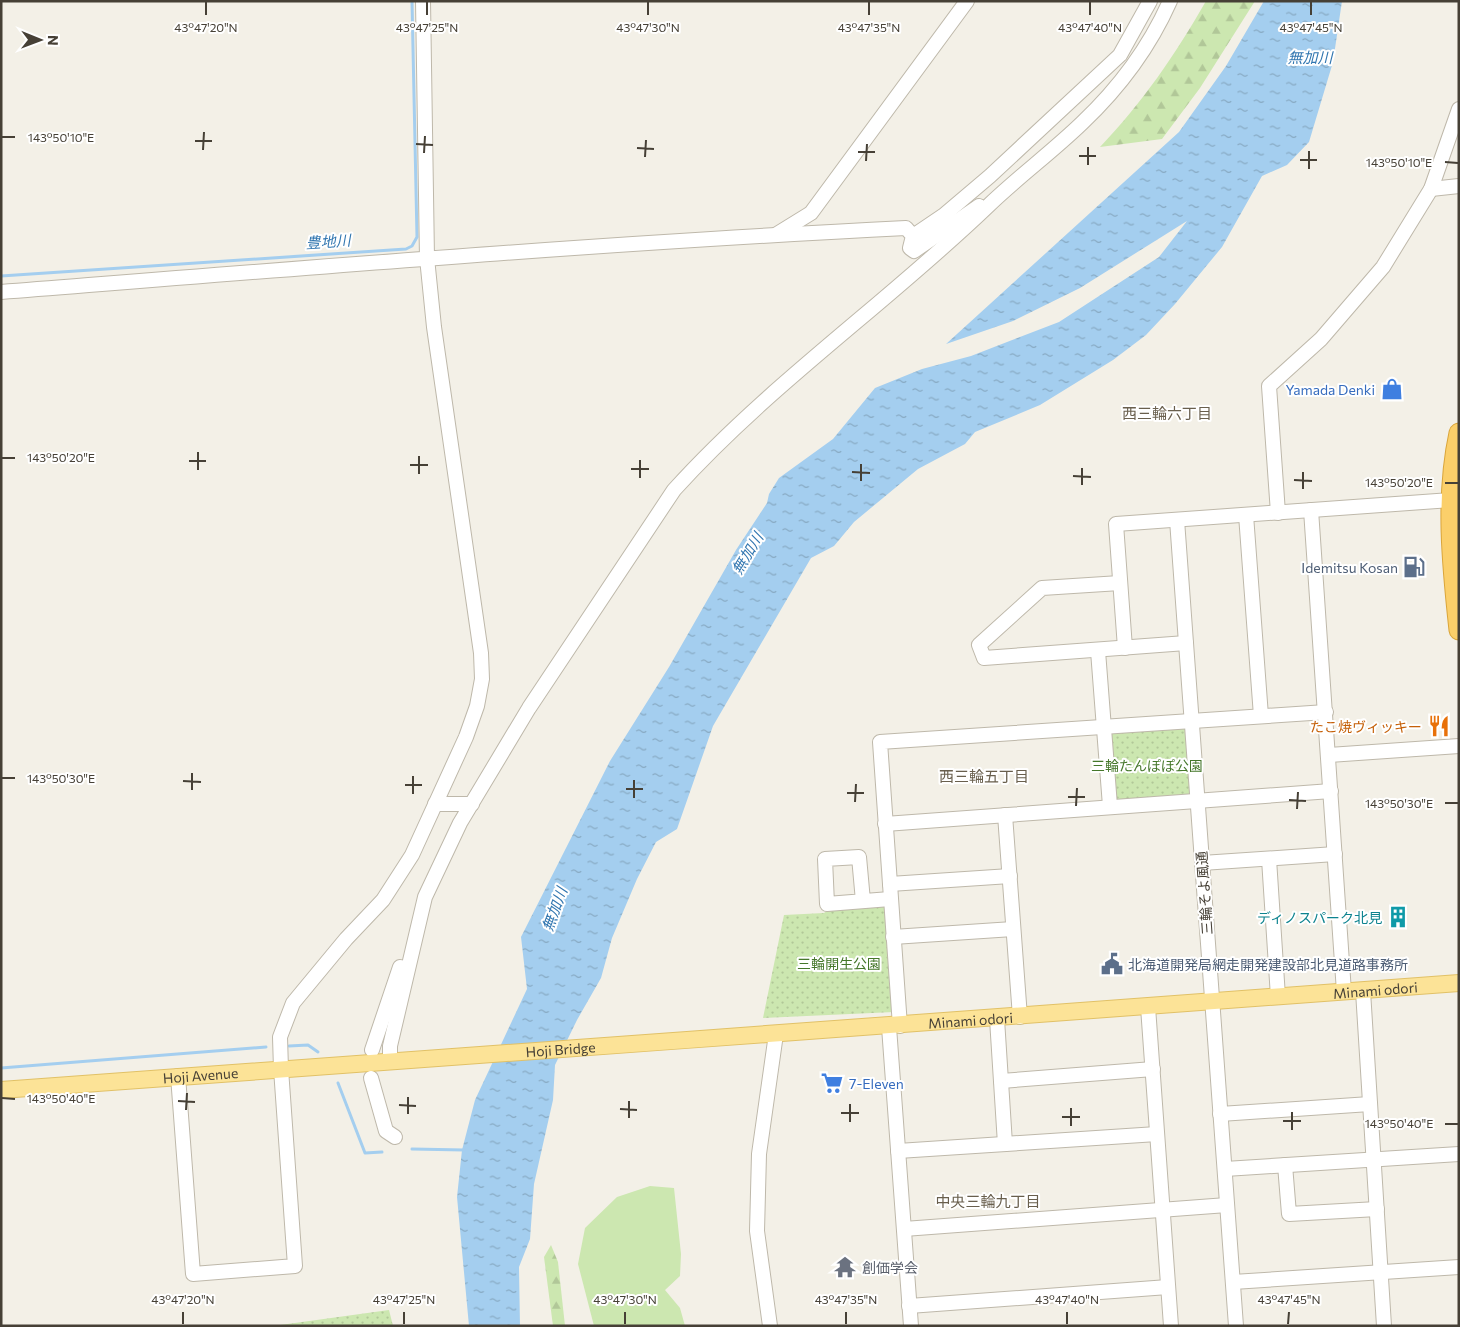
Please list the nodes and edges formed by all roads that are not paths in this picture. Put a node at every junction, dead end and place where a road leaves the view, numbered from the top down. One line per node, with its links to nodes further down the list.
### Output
1 (423, 1): 12 (street)
2 (967, 1): 10 (street)
3 (1150, 1): 11 (street)
4 (1170, 1): 9 (street)
5 (1459, 109): 6 (street)
6 (1456, 126): 8 (street)
7 (1459, 186): 8 (street)
8 (1431, 189): 17 (street)
9 (987, 206): 11 (street); 34 (street)
10 (777, 234): 11 (street); 12 (street)
11 (913, 236)
12 (427, 258): 13 (street); 33 (street)
13 (1, 292)
14 (1459, 434): 15 (highway)
15 (1452, 500): 16 (street); 21 (highway)
16 (1311, 510): 17 (street); 25 (street)
17 (1278, 513): 18 (street)
18 (1246, 515): 19 (street); 26 (street)
19 (1177, 520): 20 (street); 22 (street, 三輪そよ風通)
20 (1120, 583): 23 (street); 24 (street)
21 (1459, 630)
22 (1186, 643): 23 (street); 27 (street, 三輪そよ風通)
23 (1126, 648): 24 (street)
24 (1098, 651): 28 (street)
25 (1326, 712): 26 (street); 30 (street)
26 (1261, 716): 27 (street)
27 (1192, 722): 28 (street); 32 (street, 三輪そよ風通)
28 (1104, 728): 35 (street); 37 (street)
29 (1459, 746): 30 (street)
30 (1328, 755): 31 (street)
31 (1331, 792): 32 (street); 38 (street)
32 (1197, 800): 35 (street); 40 (street, 三輪そよ風通)
33 (435, 804): 34 (street); 60 (street)
34 (472, 804): 47 (street)
35 (1110, 806): 36 (street)
36 (1005, 815): 37 (street); 41 (street)
37 (885, 824): 42 (street)
38 (1335, 854): 39 (street); 50 (street)
39 (1269, 859): 40 (street); 51 (street)
40 (1202, 862): 52 (street, 三輪そよ風通)
41 (1010, 876): 42 (street); 45 (street)
42 (890, 884): 43 (street)
43 (890, 899): 44 (street); 46 (street)
44 (863, 901)
45 (1013, 929): 46 (street); 54 (street)
46 (893, 937): 56 (street)
47 (416, 939): 58 (street); 59 (street)
48 (1459, 983): 49 (main road, Minami odori)
49 (1363, 991): 50 (main road, Minami odori); 66 (street)
50 (1344, 992): 51 (main road, Minami odori)
51 (1278, 997): 52 (main road, Minami odori)
52 (1211, 1002): 53 (main road, Minami odori); 67 (street, 三輪そよ風通)
53 (1148, 1007): 54 (main road, Minami odori); 61 (street)
54 (1020, 1017): 55 (main road, Minami odori)
55 (997, 1019): 56 (main road, Minami odori); 64 (street)
56 (894, 1027): 57 (main road, Minami odori); 71 (street)
57 (776, 1034): 59 (main road, Hoji Bridge); 85 (street)
58 (372, 1050)
59 (395, 1060): 60 (main road, Hoji Avenue)
60 (281, 1069): 62 (main road, Hoji Avenue); 62 (street)
61 (1153, 1069): 64 (street); 68 (street)
62 (178, 1076): 65 (main road, Hoji Avenue)
63 (371, 1078): 69 (street)
64 (1001, 1081): 70 (street)
65 (1, 1090)
66 (1370, 1104): 67 (street); 73 (street)
67 (1220, 1114): 75 (street, 三輪そよ風通)
68 (1156, 1134): 70 (street); 78 (street)
69 (395, 1137)
70 (1005, 1144): 71 (street)
71 (898, 1151): 79 (street)
72 (1459, 1154): 73 (street)
73 (1373, 1160): 74 (street); 77 (street)
74 (1285, 1165): 75 (street); 77 (street)
75 (1225, 1169): 76 (street, 三輪そよ風通)
76 (1227, 1205): 78 (street); 82 (street, 三輪そよ風通)
77 (1376, 1209): 81 (street)
78 (1162, 1210): 79 (street); 83 (street)
79 (904, 1229): 84 (street)
80 (1459, 1267): 81 (street)
81 (1381, 1272): 82 (street); 89 (street)
82 (1233, 1282): 88 (street, 三輪そよ風通)
83 (1168, 1286): 84 (street); 87 (street)
84 (909, 1306): 86 (street)
85 (770, 1326)
86 (911, 1326)
87 (1171, 1326)
88 (1236, 1326)
89 (1384, 1326)

